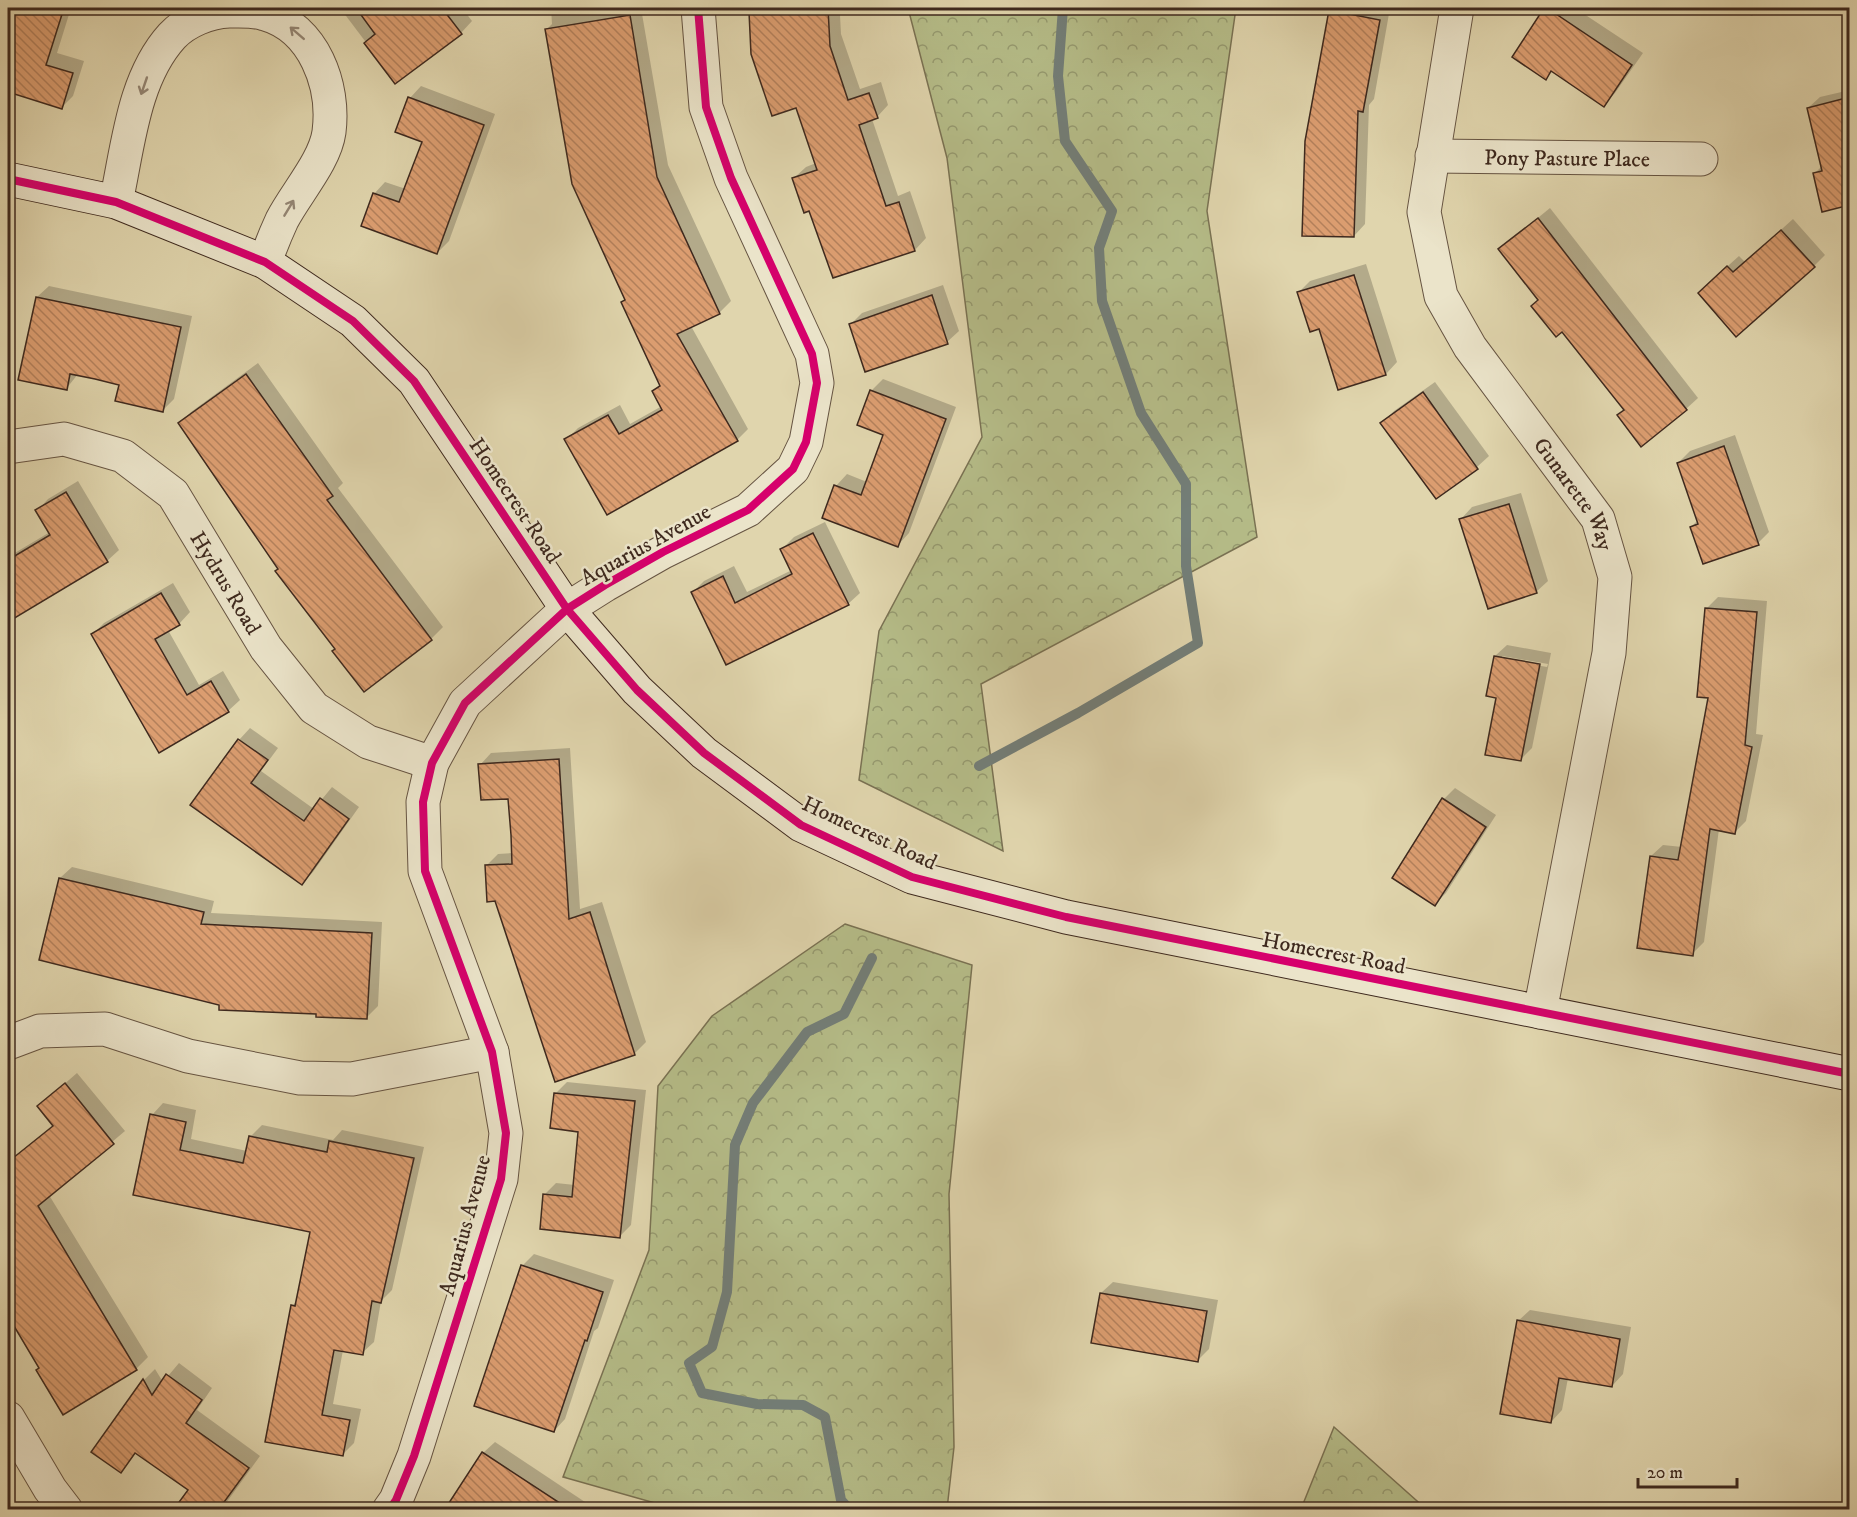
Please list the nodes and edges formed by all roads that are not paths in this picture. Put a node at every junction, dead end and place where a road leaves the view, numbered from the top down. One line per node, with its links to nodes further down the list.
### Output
1 (698, 8): 9 (street, Aquarius Avenue)
2 (1457, 8): 3 (street, Gunarette Way)
3 (1432, 156): 4 (street, Pony Pasture Place); 11 (street, Gunarette Way)
4 (1701, 159)
5 (8, 179): 6 (street, Homecrest Road)
6 (116, 202): 7 (street, Homecrest Road); 7 (street, one-way to 6)
7 (265, 262): 9 (street, Homecrest Road)
8 (8, 447): 10 (street, Hydrus Road)
9 (567, 609): 10 (street, Aquarius Avenue); 11 (street, Homecrest Road)
10 (432, 763): 13 (street, Aquarius Avenue)
11 (1540, 1011): 14 (street, Homecrest Road)
12 (8, 1043): 13 (street)
13 (492, 1052): 17 (street, Aquarius Avenue)
14 (1850, 1074)
15 (8, 1418): 16 (street)
16 (66, 1509)
17 (389, 1509)

